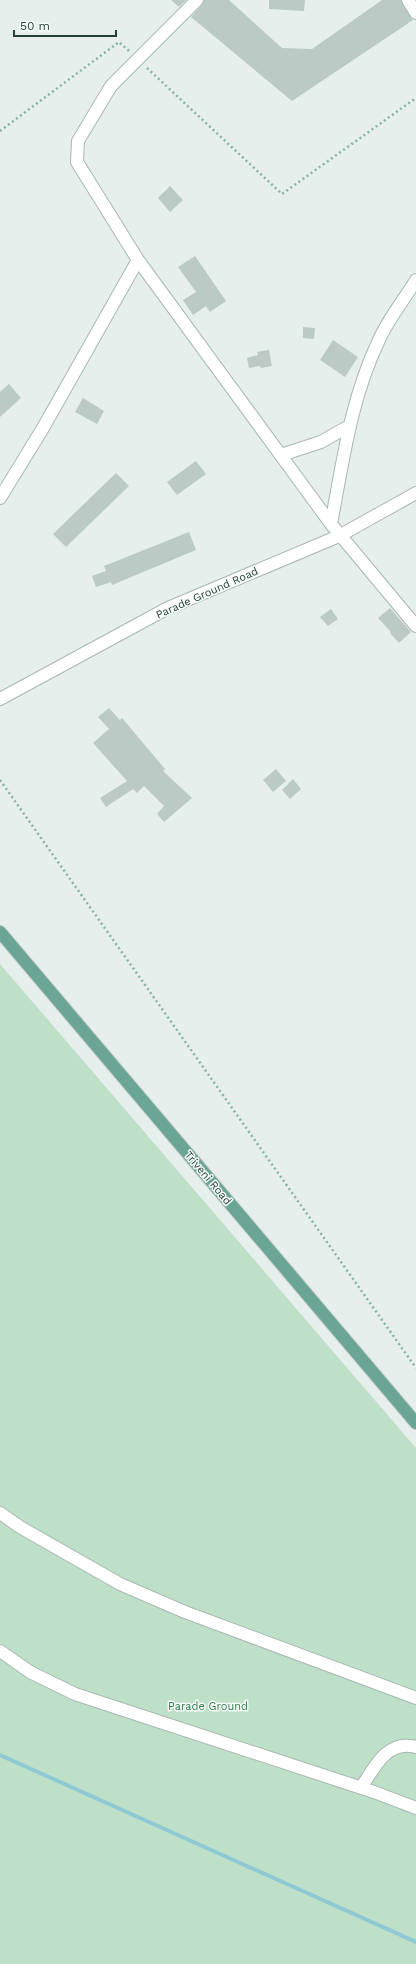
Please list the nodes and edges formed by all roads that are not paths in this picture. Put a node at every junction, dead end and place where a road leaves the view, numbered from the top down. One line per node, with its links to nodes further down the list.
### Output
1 (197, 0): 4 (street)
2 (408, 0): 3 (street)
3 (416, 13)
4 (138, 260): 7 (street); 9 (street)
5 (416, 280): 6 (street)
6 (349, 426): 7 (street); 10 (street)
7 (280, 455): 10 (street)
8 (416, 493): 11 (street, Parade Ground Road)
9 (0, 498)
10 (331, 524): 11 (street)
11 (340, 536): 12 (street); 13 (street, Parade Ground Road)
12 (416, 626)
13 (0, 698)
14 (0, 932): 15 (main road, Triveni Road)
15 (416, 1423)
16 (0, 1513): 18 (street)
17 (0, 1651): 20 (street)
18 (416, 1698)
19 (416, 1747): 20 (street)
20 (361, 1788): 21 (street)
21 (416, 1808)

